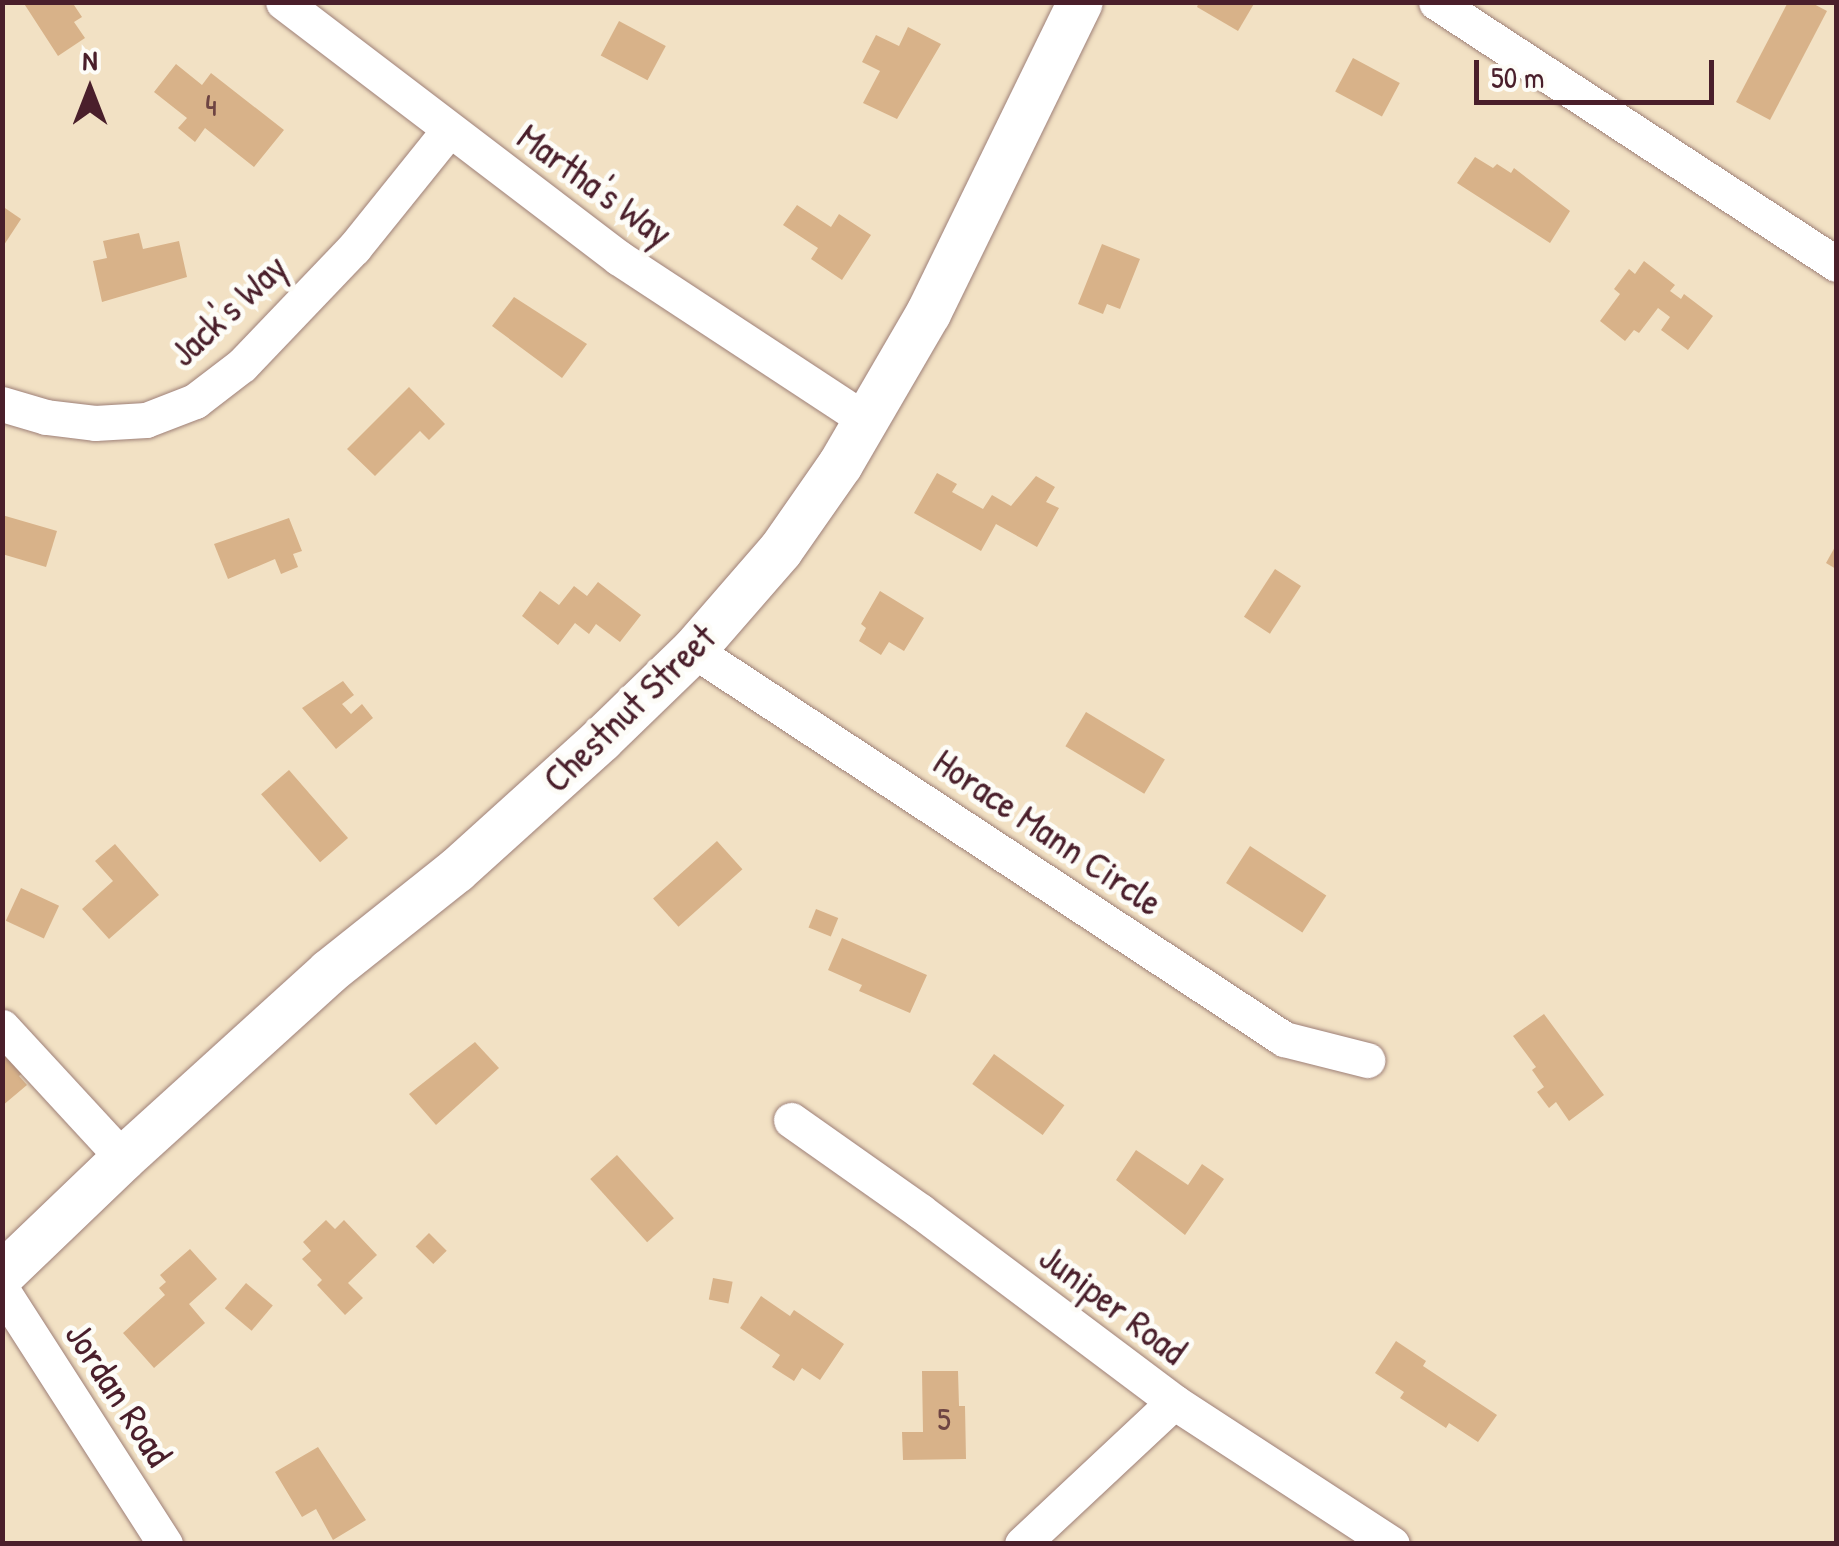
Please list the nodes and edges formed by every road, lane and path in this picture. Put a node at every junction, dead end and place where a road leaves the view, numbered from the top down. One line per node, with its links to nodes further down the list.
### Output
1 (283, 2): 4 (street, Martha's Way)
2 (1080, 2): 7 (main road, Chestnut Street)
3 (1436, 2): 5 (street)
4 (448, 130): 6 (street, Jack's Way); 7 (street, Martha's Way)
5 (1836, 264)
6 (2, 404)
7 (866, 420): 8 (main road, Chestnut Street)
8 (693, 650): 10 (street, Horace Mann Circle); 12 (main road, Chestnut Street)
9 (2, 1026): 12 (street)
10 (1366, 1060)
11 (791, 1120): 15 (street, Juniper Road)
12 (123, 1158): 13 (main road, Chestnut Street)
13 (2, 1274)
14 (2, 1290): 16 (street, Jordan Road)
15 (1174, 1402): 17 (street); 18 (street, Juniper Road)
16 (166, 1544)
17 (1022, 1544)
18 (1392, 1544)

